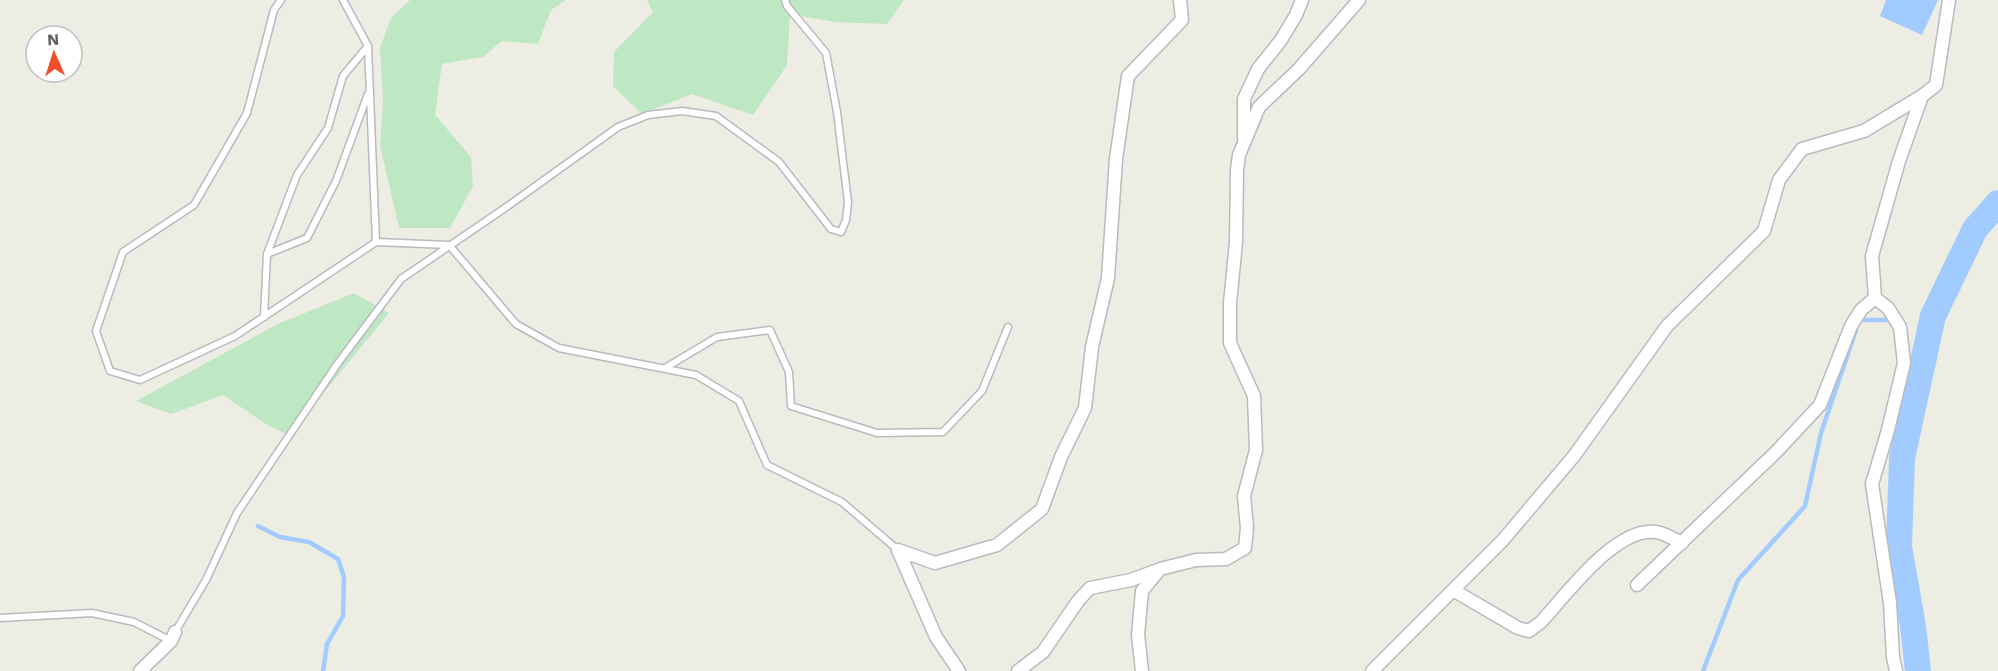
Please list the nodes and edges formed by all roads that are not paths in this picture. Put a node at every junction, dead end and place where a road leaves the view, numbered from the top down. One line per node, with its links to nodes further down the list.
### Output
1 (281, 0): 16 (lane)
2 (343, 0): 8 (lane)
3 (785, 0): 13 (lane)
4 (1180, 0): 20 (street)
5 (1302, 0): 11 (street)
6 (1359, 0): 11 (street)
7 (1949, 0): 10 (street)
8 (368, 46): 9 (lane); 14 (lane)
9 (369, 89): 12 (lane); 14 (lane)
10 (1922, 96): 15 (street); 23 (street)
11 (1244, 142): 21 (street)
12 (376, 242): 13 (lane); 16 (lane)
13 (449, 245): 18 (lane); 25 (lane)
14 (267, 254): 16 (lane)
15 (1875, 298): 19 (street); 31 (street)
16 (264, 317)
17 (1008, 327): 18 (lane)
18 (664, 368): 20 (lane)
19 (1682, 543): 22 (street); 23 (street)
20 (898, 550): 27 (street)
21 (1160, 569): 28 (street); 29 (street)
22 (1637, 585)
23 (1453, 590): 30 (street)
24 (0, 618): 25 (lane)
25 (173, 637): 26 (street)
26 (140, 671)
27 (959, 671)
28 (1018, 671)
29 (1142, 671)
30 (1372, 671)
31 (1896, 671)

